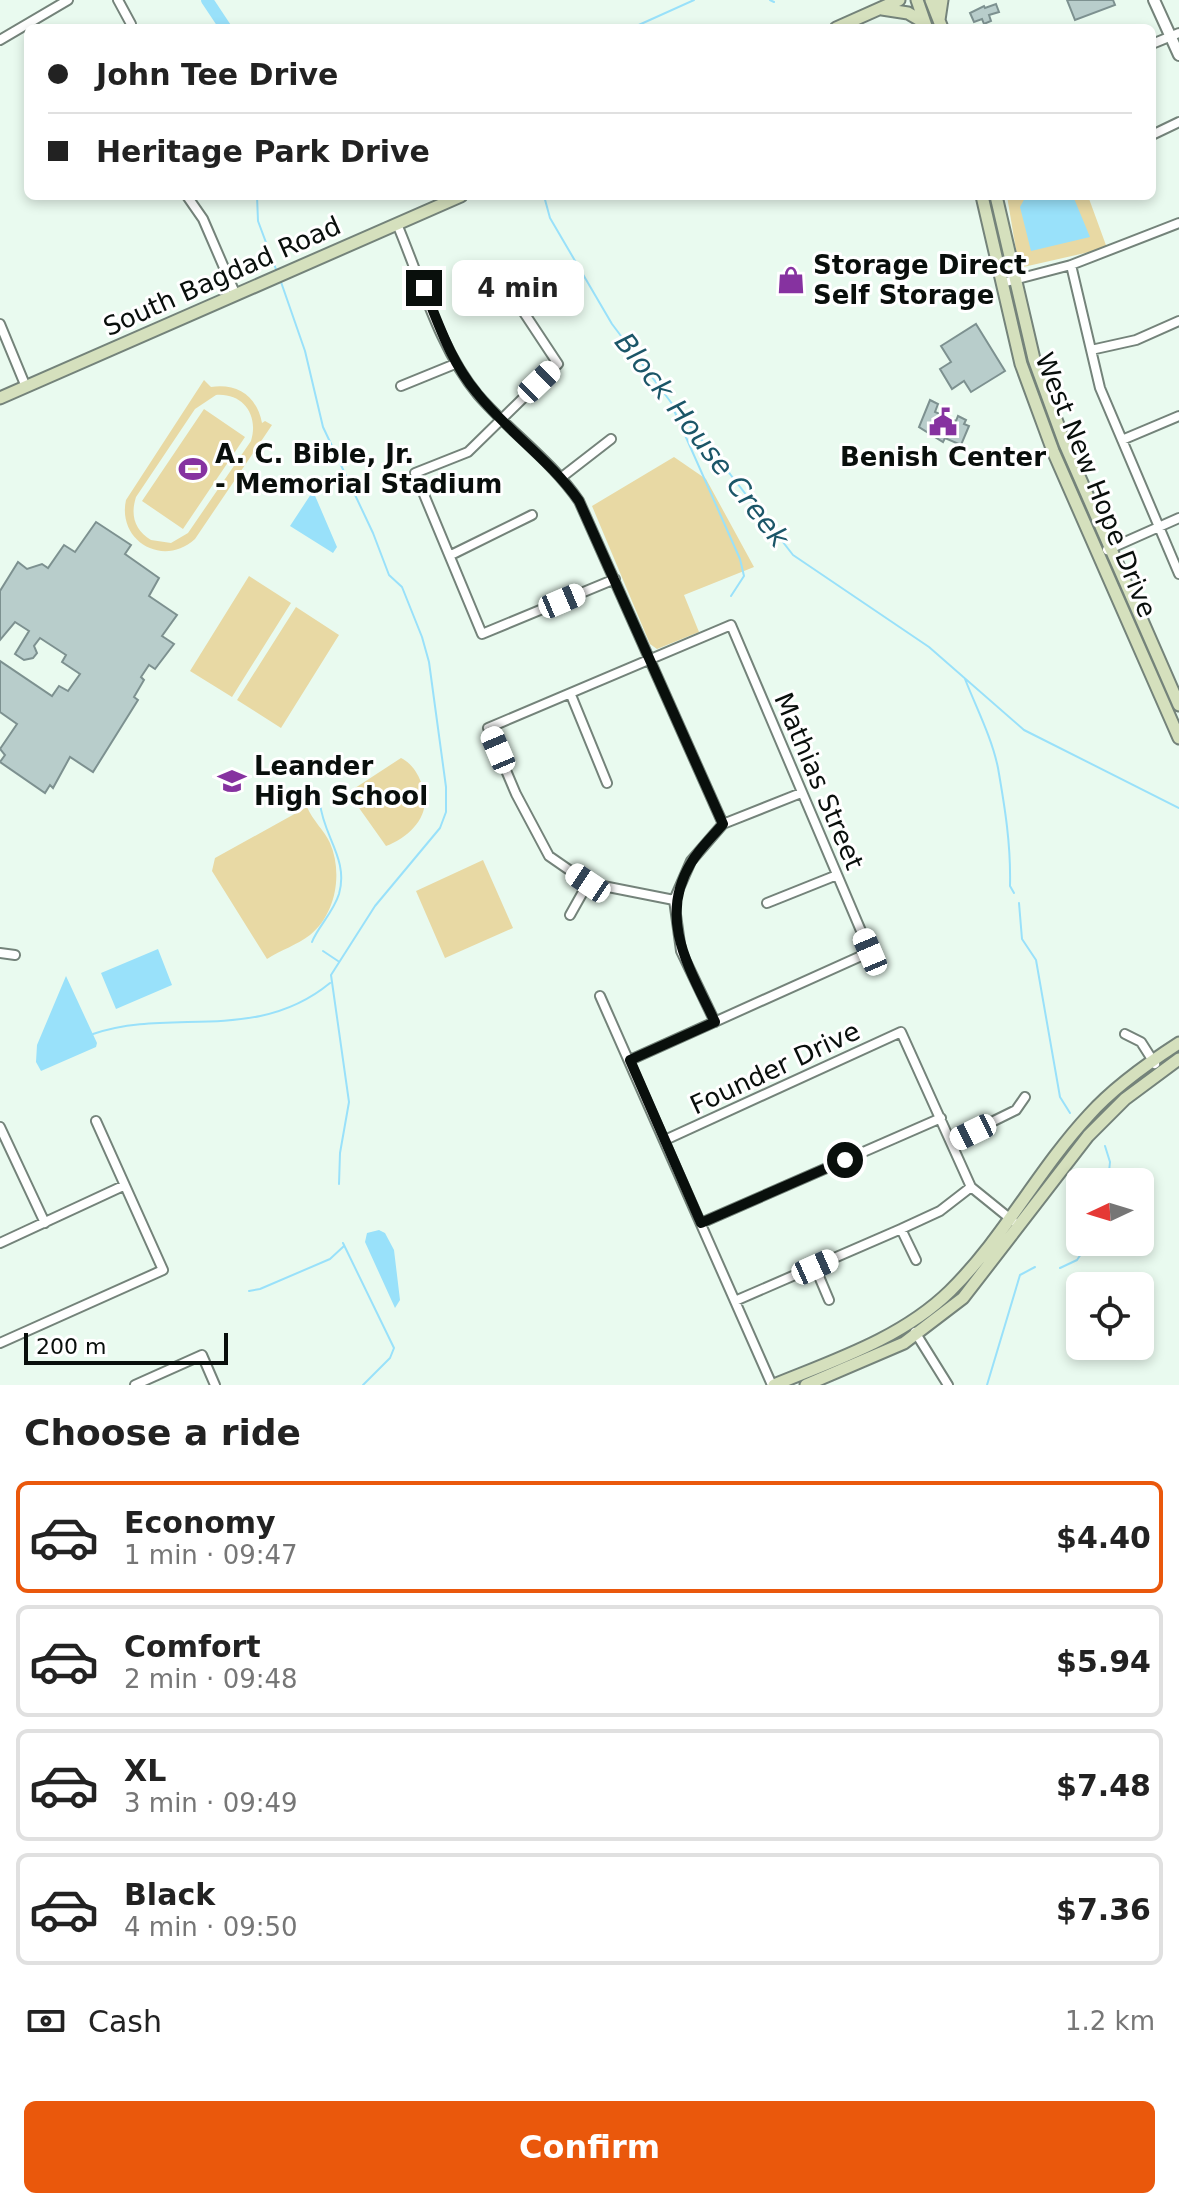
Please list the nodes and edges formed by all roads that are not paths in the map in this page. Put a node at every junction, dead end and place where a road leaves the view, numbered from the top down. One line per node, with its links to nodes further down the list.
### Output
1 (68, 0): 9 (street)
2 (118, 0): 10 (street)
3 (899, 0): 8 (main road)
4 (917, 0): 13 (main road)
5 (931, 0): 14 (main road)
6 (942, 0): 14 (main road)
7 (1154, 0): 16 (street)
8 (882, 5): 11 (main road); 12 (main road)
9 (36, 24)
10 (131, 24)
11 (844, 24)
12 (922, 24)
13 (925, 24)
14 (940, 24)
15 (24, 30): 17 (street)
16 (1175, 35): 18 (street); 19 (street)
17 (0, 40)
18 (1156, 42)
19 (1179, 55)
20 (1179, 122): 21 (street)
21 (1156, 133)
22 (190, 200): 31 (street)
23 (452, 200): 27 (main road, South Bagdad Road)
24 (983, 200): 30 (main road, West New Hope Drive)
25 (997, 200): 29 (main road, West New Hope Drive)
26 (1179, 223): 28 (street)
27 (397, 224): 31 (main road, South Bagdad Road); 36 (street)
28 (1071, 265): 29 (street); 35 (street)
29 (1015, 279): 30 (street); 48 (main road, West New Hope Drive)
30 (1002, 283): 49 (main road, West New Hope Drive)
31 (235, 293): 38 (main road, South Bagdad Road)
32 (511, 293): 41 (street)
33 (1179, 321): 35 (street)
34 (0, 324): 38 (street)
35 (1091, 350): 43 (street)
36 (455, 364): 37 (street); 41 (street)
37 (401, 386)
38 (26, 387): 39 (main road, South Bagdad Road)
39 (0, 398)
40 (1179, 416): 43 (street)
41 (501, 419): 44 (street); 50 (street)
42 (611, 439): 44 (street)
43 (1122, 440): 47 (street)
44 (562, 477): 52 (street)
45 (532, 515): 50 (street)
46 (1179, 518): 47 (street)
47 (1159, 527): 48 (street); 51 (street)
48 (1110, 549): 49 (street); 55 (main road, West New Hope Drive)
49 (1098, 554): 56 (main road, West New Hope Drive)
50 (451, 555): 52 (street)
51 (1179, 574)
52 (615, 579): 53 (street)
53 (649, 660): 54 (street); 58 (street, Mathias Street); 59 (street)
54 (571, 695): 57 (street); 61 (street)
55 (1179, 705)
56 (1179, 738)
57 (607, 783)
58 (801, 793): 59 (street); 60 (street, Mathias Street)
59 (723, 824): 62 (street)
60 (837, 875): 63 (street); 68 (street, Mathias Street)
61 (588, 883): 62 (street); 64 (street)
62 (674, 900): 68 (street)
63 (767, 903)
64 (570, 915)
65 (0, 953): 66 (street)
66 (15, 955)
67 (600, 996): 72 (street)
68 (715, 1022): 72 (street)
69 (1125, 1034): 73 (street)
70 (1179, 1043): 73 (main road)
71 (1179, 1059): 73 (main road)
72 (630, 1060): 78 (street)
73 (1156, 1065): 82 (main road); 85 (main road)
74 (1025, 1097): 79 (street)
75 (941, 1118): 78 (street, Founder Drive); 79 (street); 84 (street)
76 (96, 1121): 80 (street)
77 (0, 1128): 83 (street)
78 (665, 1140): 84 (street)
79 (951, 1142): 81 (street)
80 (123, 1186): 83 (street); 94 (street)
81 (971, 1187): 82 (street); 86 (street)
82 (1009, 1218): 85 (street); 92 (main road)
83 (45, 1223): 87 (street)
84 (701, 1223): 91 (street)
85 (1020, 1227): 93 (main road)
86 (901, 1229): 88 (street); 89 (street)
87 (0, 1243)
88 (916, 1260)
89 (815, 1267): 90 (street); 91 (street)
90 (829, 1300)
91 (735, 1301): 97 (street)
92 (910, 1324): 93 (street); 97 (main road)
93 (917, 1336): 98 (main road); 99 (street)
94 (0, 1343)
95 (135, 1385): 96 (street)
96 (215, 1385)
97 (773, 1385)
98 (806, 1385)
99 (948, 1385)

